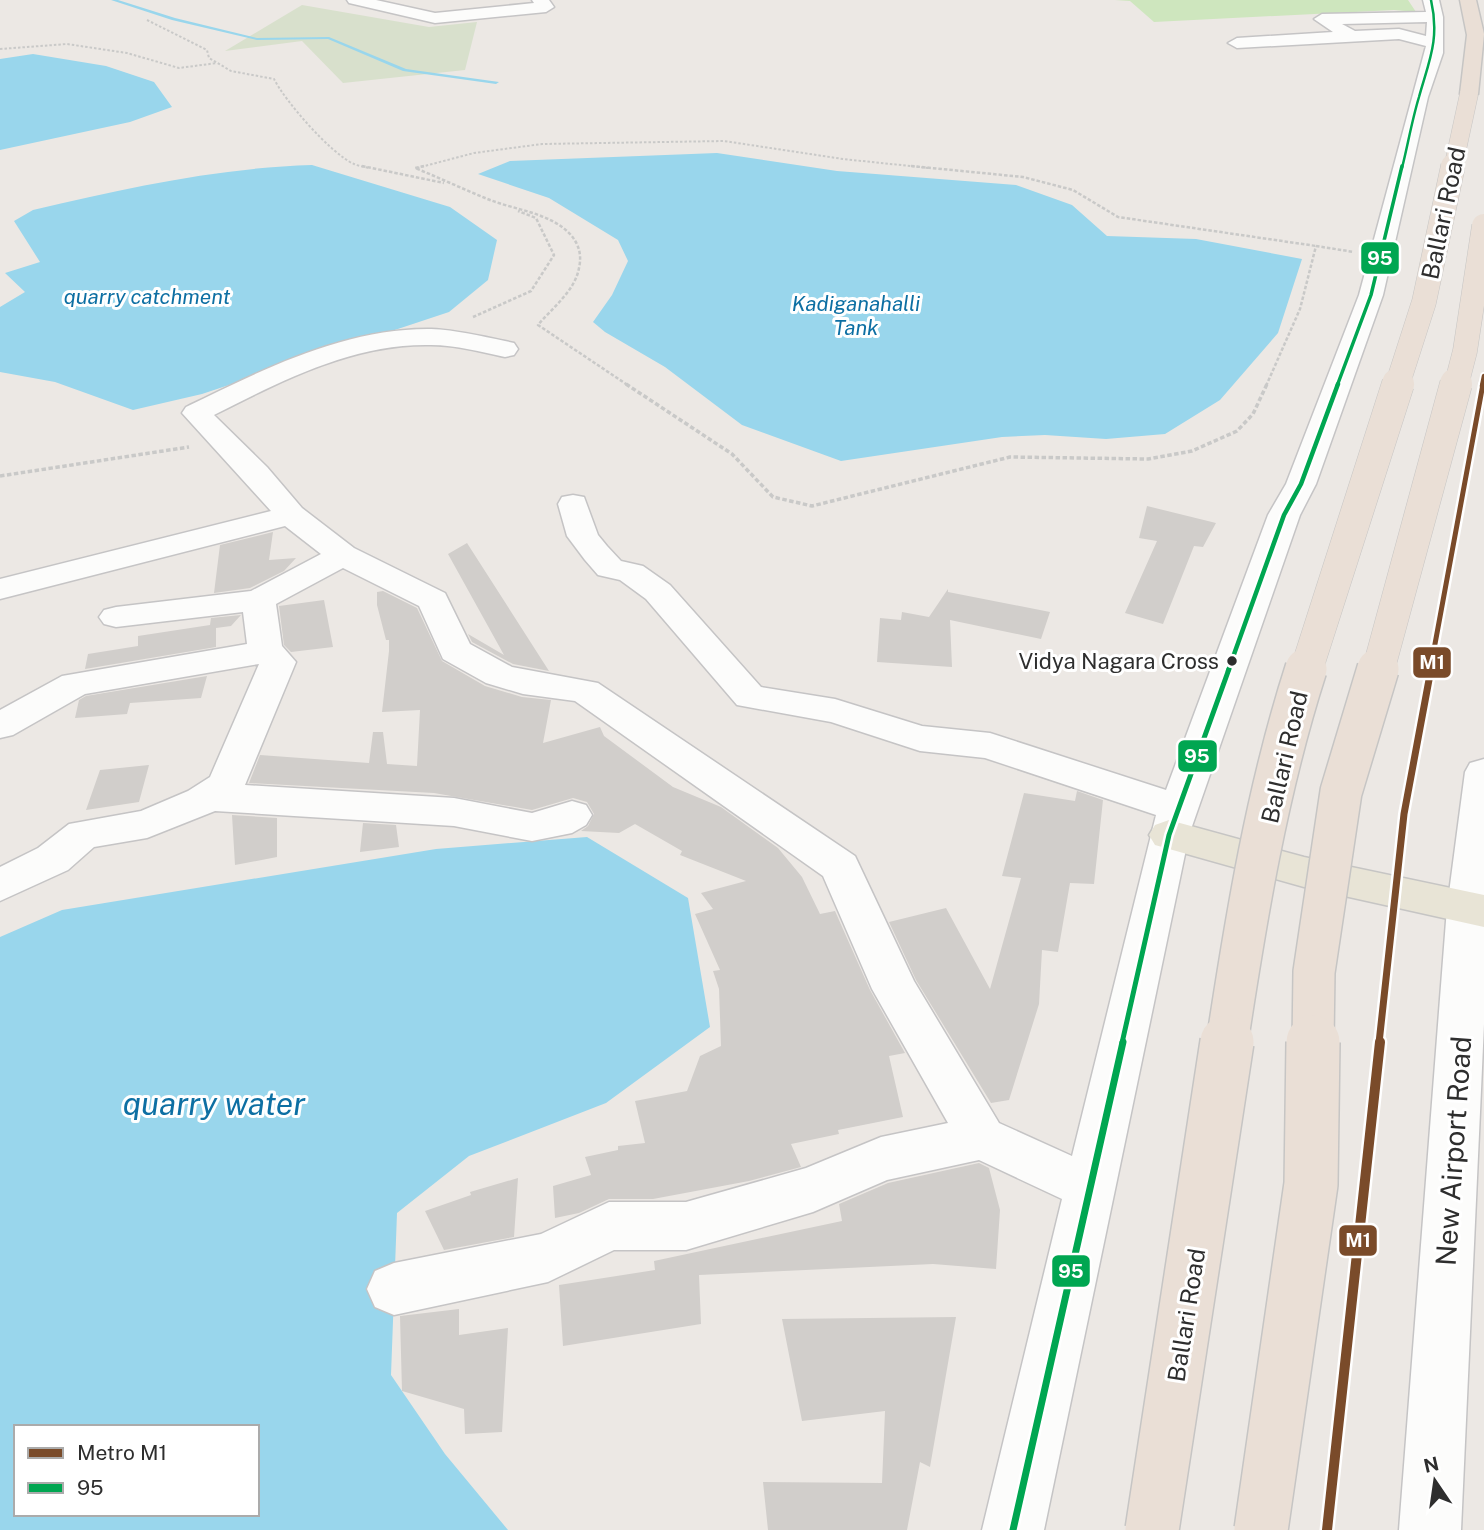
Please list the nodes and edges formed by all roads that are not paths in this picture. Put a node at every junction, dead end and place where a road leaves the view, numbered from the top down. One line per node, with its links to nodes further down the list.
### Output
1 (355, 0): 2 (street)
2 (540, 0)
3 (1468, 0): 27 (highway, Ballari Road, bridge)
4 (1433, 20): 5 (street); 5 (street); 20 (street)
5 (1352, 36): 6 (street)
6 (1237, 43)
7 (1484, 226): 28 (highway, Ballari Road, bridge)
8 (505, 349): 10 (street)
9 (573, 504): 20 (street)
10 (291, 515): 11 (street); 12 (street)
11 (343, 555): 13 (street); 23 (street)
12 (0, 589)
13 (258, 600): 14 (street); 15 (street)
14 (116, 617)
15 (267, 652): 16 (street); 18 (street)
16 (0, 726)
17 (1484, 772): 22 (street, New Airport Road)
18 (209, 797): 19 (street); 21 (street)
19 (572, 815)
20 (1174, 821): 22 (main road); 26 (street)
21 (0, 885)
22 (1476, 909): 29 (street, New Airport Road)
23 (982, 1138): 24 (street); 25 (street)
24 (1071, 1180)
25 (394, 1289)
26 (1013, 1530)
27 (1152, 1530)
28 (1261, 1530)
29 (1430, 1530)

